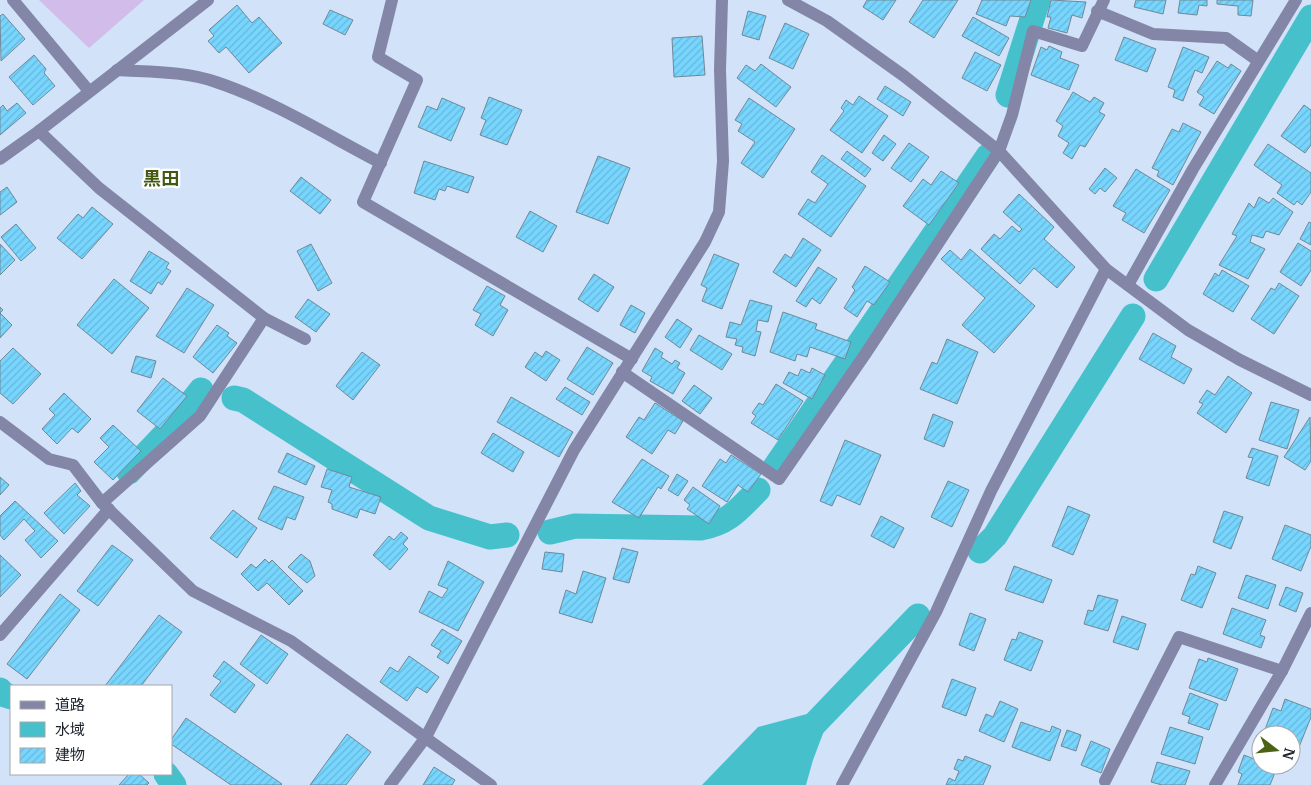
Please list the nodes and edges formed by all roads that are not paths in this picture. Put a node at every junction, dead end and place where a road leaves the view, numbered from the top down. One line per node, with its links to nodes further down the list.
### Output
1 (13, 0): 10 (street)
2 (208, 0): 9 (street)
3 (392, 0): 14 (street)
4 (722, 0): 19 (street)
5 (788, 0): 12 (street)
6 (1296, 0): 8 (street)
7 (1100, 6): 8 (street); 12 (street)
8 (1258, 60): 16 (street)
9 (117, 70): 10 (street); 14 (street)
10 (89, 91): 11 (street)
11 (39, 131): 13 (street); 17 (street)
12 (999, 151): 15 (street); 20 (street)
13 (0, 159)
14 (381, 163): 19 (street)
15 (1106, 269): 16 (street); 31 (street)
16 (1128, 285): 21 (street)
17 (264, 318): 18 (street); 23 (street)
18 (306, 339)
19 (632, 359): 20 (street)
20 (622, 372): 27 (street)
21 (1311, 395)
22 (0, 422): 23 (street)
23 (106, 506): 25 (street); 27 (street)
24 (1311, 613): 26 (street)
25 (0, 634)
26 (1282, 670): 28 (street); 32 (street)
27 (426, 737): 29 (street); 30 (street)
28 (1105, 781)
29 (390, 785)
30 (491, 785)
31 (842, 785)
32 (1215, 785)

